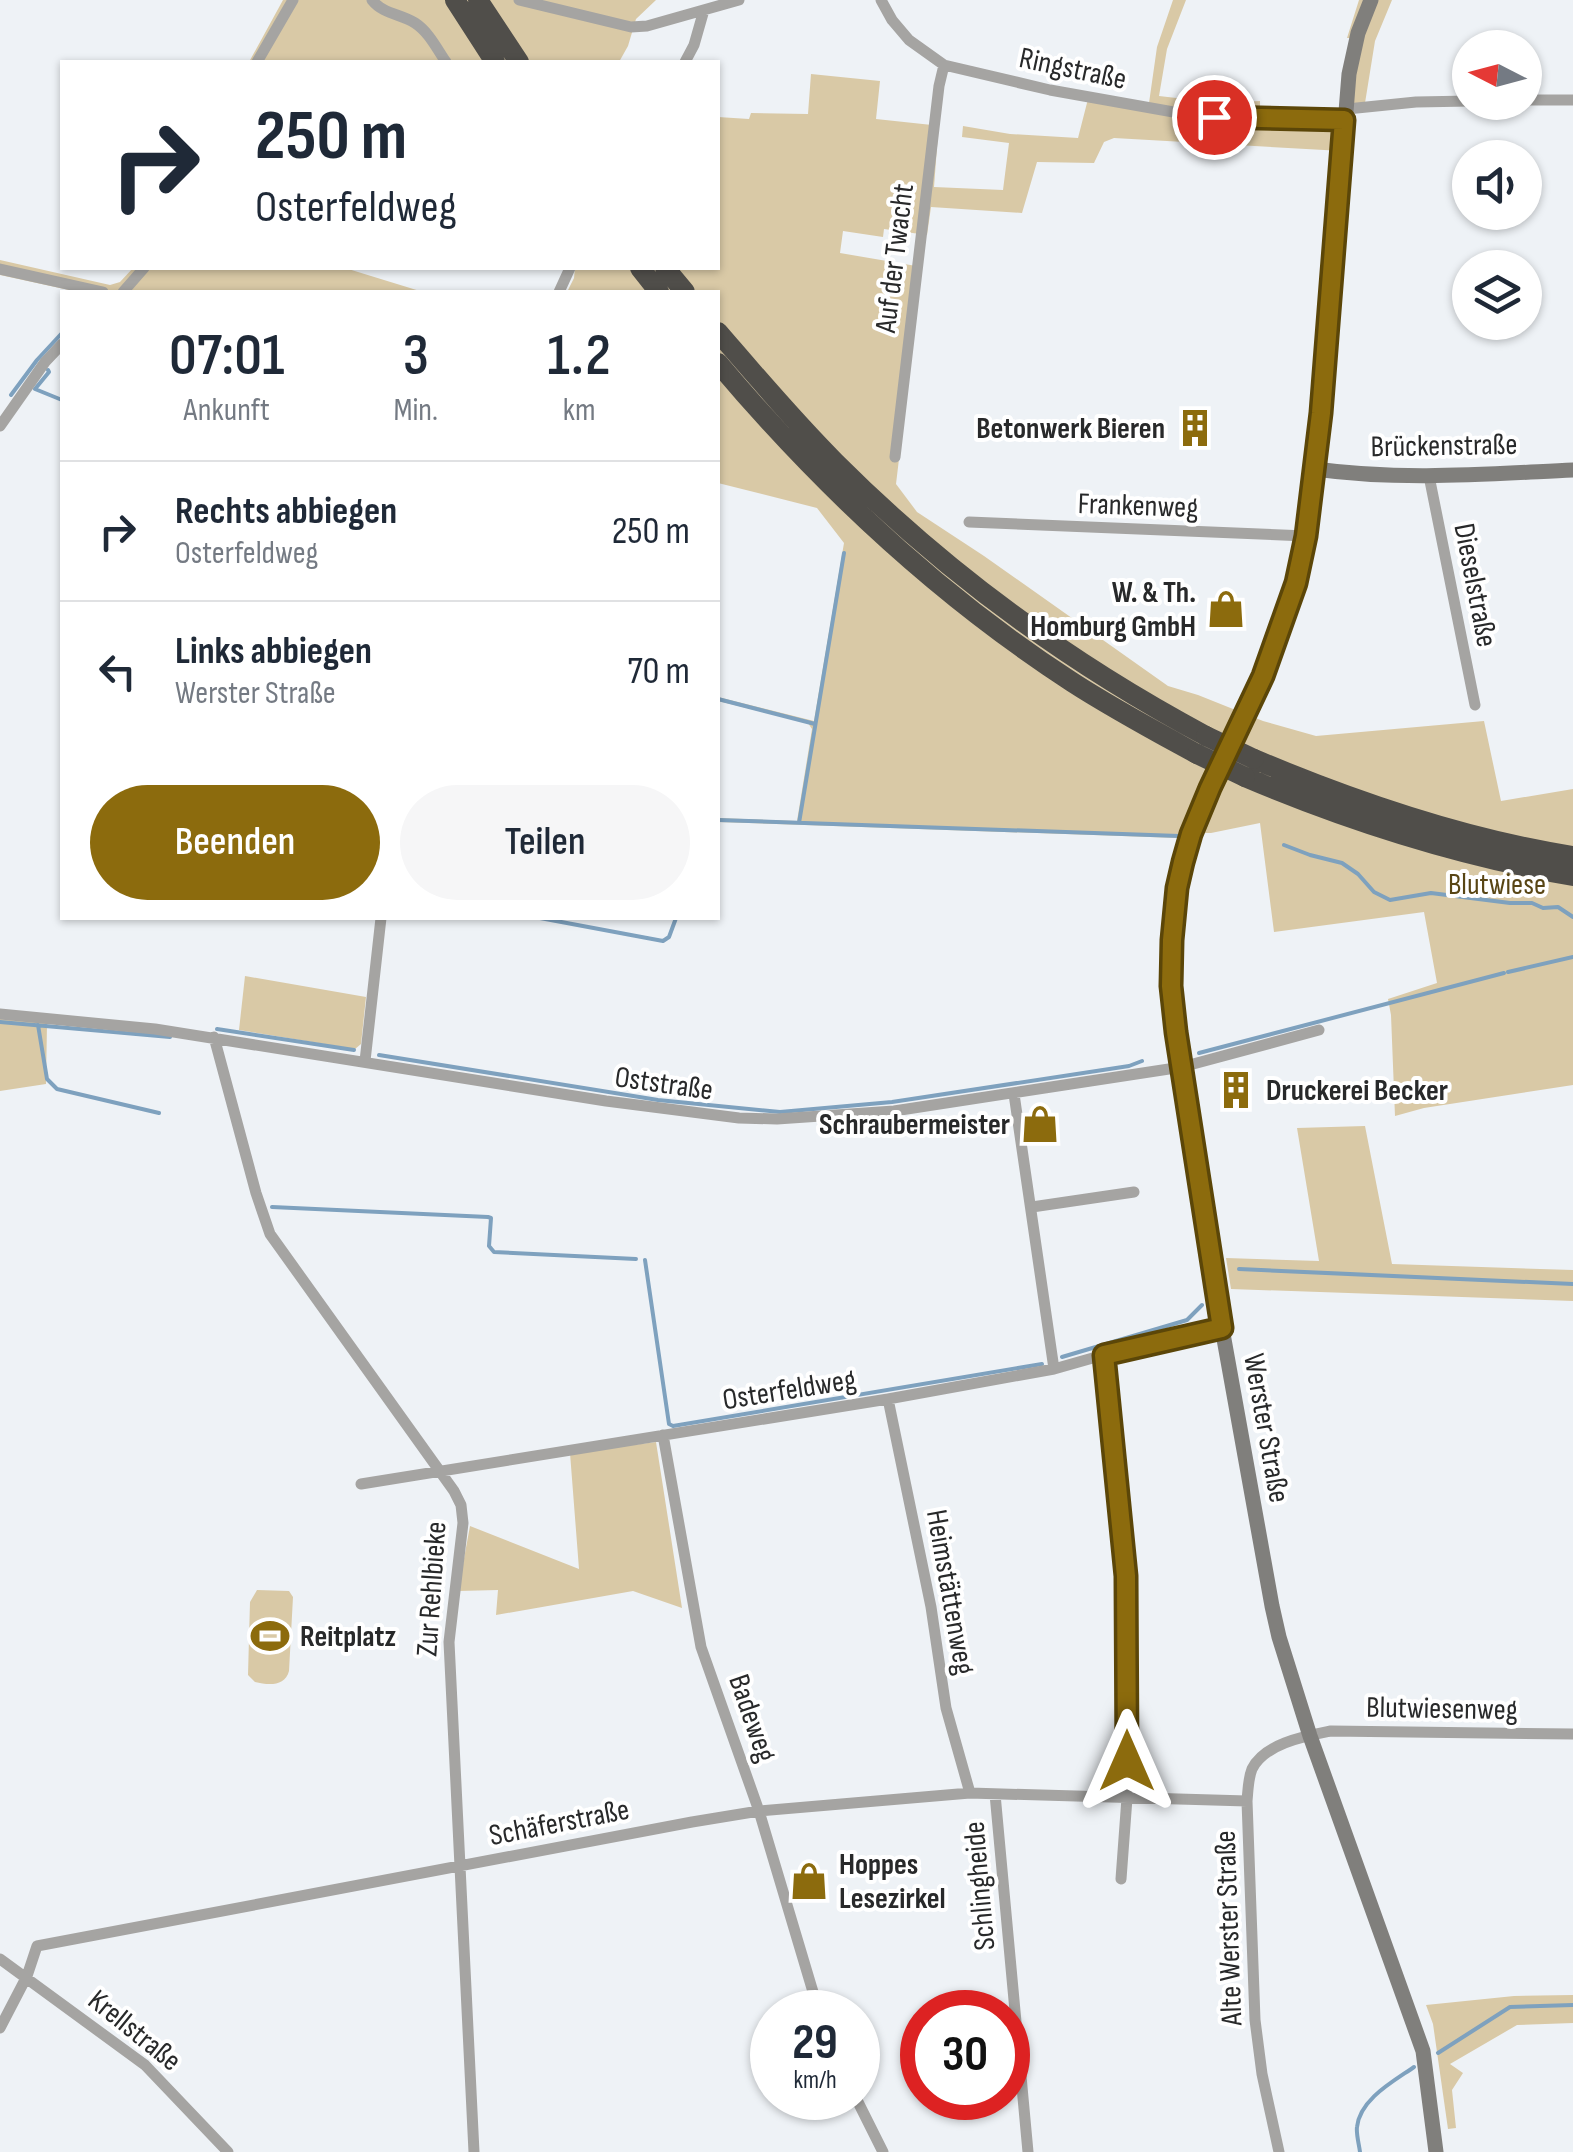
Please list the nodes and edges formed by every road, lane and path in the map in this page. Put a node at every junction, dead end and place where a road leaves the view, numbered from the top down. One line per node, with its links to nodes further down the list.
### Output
1 (292, 0): 11 (street)
2 (372, 0): 12 (street)
3 (455, 0): 13 (highway)
4 (478, 0): 14 (highway)
5 (739, 0): 10 (street)
6 (881, 0): 16 (street, Ringstraße)
7 (1371, 0): 20 (main road, Werster Straße)
8 (522, 1): 9 (street)
9 (556, 4): 10 (street)
10 (704, 10): 15 (street)
11 (259, 60)
12 (445, 60)
13 (494, 60)
14 (518, 60)
15 (686, 60)
16 (944, 65): 20 (street, Ringstraße); 31 (street, Auf der Twacht)
17 (1542, 100): 18 (street)
18 (1573, 100)
19 (1452, 101): 20 (street, Ringstraße)
20 (1346, 115): 32 (main road, Werster Straße)
21 (0, 269): 24 (street)
22 (142, 270): 25 (street)
23 (666, 270): 26 (highway)
24 (93, 290)
25 (125, 290)
26 (683, 290)
27 (720, 334): 38 (highway)
28 (60, 346): 30 (street)
29 (720, 365): 38 (highway)
30 (0, 426)
31 (895, 457)
32 (1316, 468): 34 (main road, Brückenstraße); 36 (main road, Werster Straße)
33 (1573, 470): 34 (main road, Brückenstraße)
34 (1429, 476): 37 (street, Dieselstraße)
35 (969, 522): 36 (street, Frankenweg)
36 (1306, 536): 47 (main road, Werster Straße)
37 (1475, 704)
38 (1202, 745): 39 (highway, bridge)
39 (1250, 768): 40 (highway); 41 (highway)
40 (1573, 856)
41 (1573, 876)
42 (380, 920): 46 (street)
43 (0, 1014): 45 (street, Oststraße)
44 (1319, 1030): 47 (street, Oststraße)
45 (214, 1037): 46 (street, Oststraße); 56 (street, Zur Rehlbieke)
46 (365, 1061): 48 (street, Oststraße)
47 (1182, 1067): 48 (street, Oststraße); 51 (main road, Werster Straße)
48 (1014, 1094): 50 (street)
49 (1134, 1192): 50 (street)
50 (1032, 1206): 53 (street)
51 (1222, 1328): 52 (street, Osterfeldweg); 59 (main road, Werster Straße)
52 (1104, 1355): 53 (street, Osterfeldweg); 62 (street)
53 (1054, 1369): 54 (street, Osterfeldweg)
54 (888, 1398): 55 (street, Osterfeldweg); 60 (street, Heimstättenweg)
55 (663, 1435): 56 (street, Osterfeldweg); 64 (street, Badeweg)
56 (439, 1470): 57 (street, Osterfeldweg); 65 (street, Zur Rehlbieke)
57 (361, 1484)
58 (1573, 1734): 59 (street, Blutwiesenweg)
59 (1310, 1736): 63 (street, Alte Werster Straße); 77 (main road, Werster Straße)
60 (970, 1793): 61 (street, Schäferstraße); 64 (street, Schäferstraße)
61 (995, 1794): 62 (street, Schäferstraße); 75 (street, Schlingheide)
62 (1128, 1798): 63 (street, Schäferstraße); 66 (street)
63 (1247, 1801): 76 (street, Alte Werster Straße)
64 (759, 1811): 65 (street, Schäferstraße); 69 (street, Badeweg)
65 (460, 1866): 68 (street, Schäferstraße); 73 (street, Zur Rehlbieke)
66 (1122, 1879)
67 (0, 1959): 68 (street, Krellstraße)
68 (26, 1976): 70 (street); 72 (street, Krellstraße)
69 (813, 1990)
70 (0, 2028)
71 (867, 2120): 74 (street)
72 (228, 2152)
73 (474, 2152)
74 (883, 2152)
75 (1028, 2152)
76 (1278, 2152)
77 (1436, 2152)

